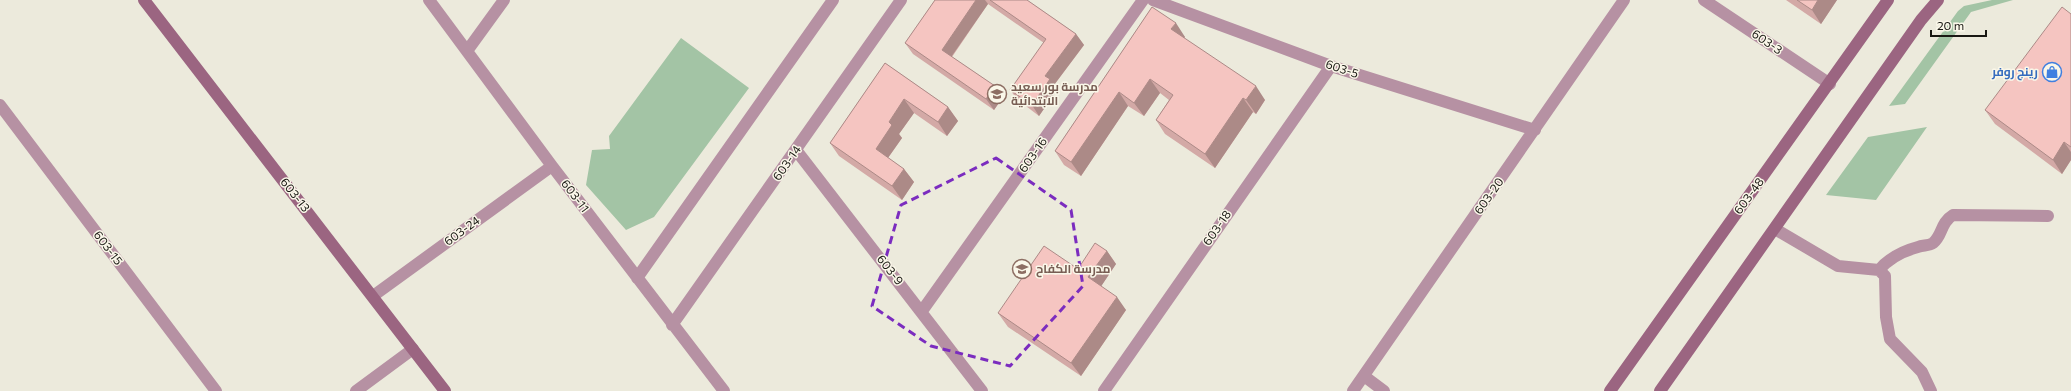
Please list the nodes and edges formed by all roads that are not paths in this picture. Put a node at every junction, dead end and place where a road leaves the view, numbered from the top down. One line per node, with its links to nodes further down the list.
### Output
1 (144, 0): 23 (street, 603-13)
2 (429, 0): 12 (street, 603-11)
3 (504, 0): 12 (street)
4 (833, 0): 22 (street)
5 (901, 0): 17 (street, 603-14)
6 (1143, 0): 24 (street, 603-16)
7 (1153, 0): 13 (street, 603-5)
8 (1624, 0): 16 (street, 603-20)
9 (1704, 0): 14 (street, 603-3)
10 (1888, 0): 14 (street, 603-48)
11 (1938, 0): 20 (street)
12 (467, 51): 18 (street, 603-11)
13 (1331, 66): 16 (street, 603-5); 33 (street, 603-18)
14 (1830, 84): 36 (street, 603-48)
15 (0, 104): 28 (street, 603-15)
16 (1535, 130): 27 (street, 603-20)
17 (796, 150): 24 (street, 603-9); 25 (street, 603-14)
18 (552, 166): 22 (street, 603-11); 23 (street, 603-24)
19 (2048, 216): 21 (street)
20 (1775, 229): 21 (street); 37 (street)
21 (1878, 270): 38 (street)
22 (637, 278): 25 (street, 603-11)
23 (373, 296): 26 (street, 603-13)
24 (922, 311): 32 (street, 603-9)
25 (672, 325): 31 (street, 603-11)
26 (413, 349): 29 (street); 30 (street, 603-13)
27 (1364, 376): 34 (street, 603-20); 35 (street)
28 (216, 391)
29 (356, 391)
30 (445, 391)
31 (724, 391)
32 (982, 391)
33 (1104, 391)
34 (1353, 391)
35 (1384, 391)
36 (1610, 391)
37 (1660, 391)
38 (1931, 391)

